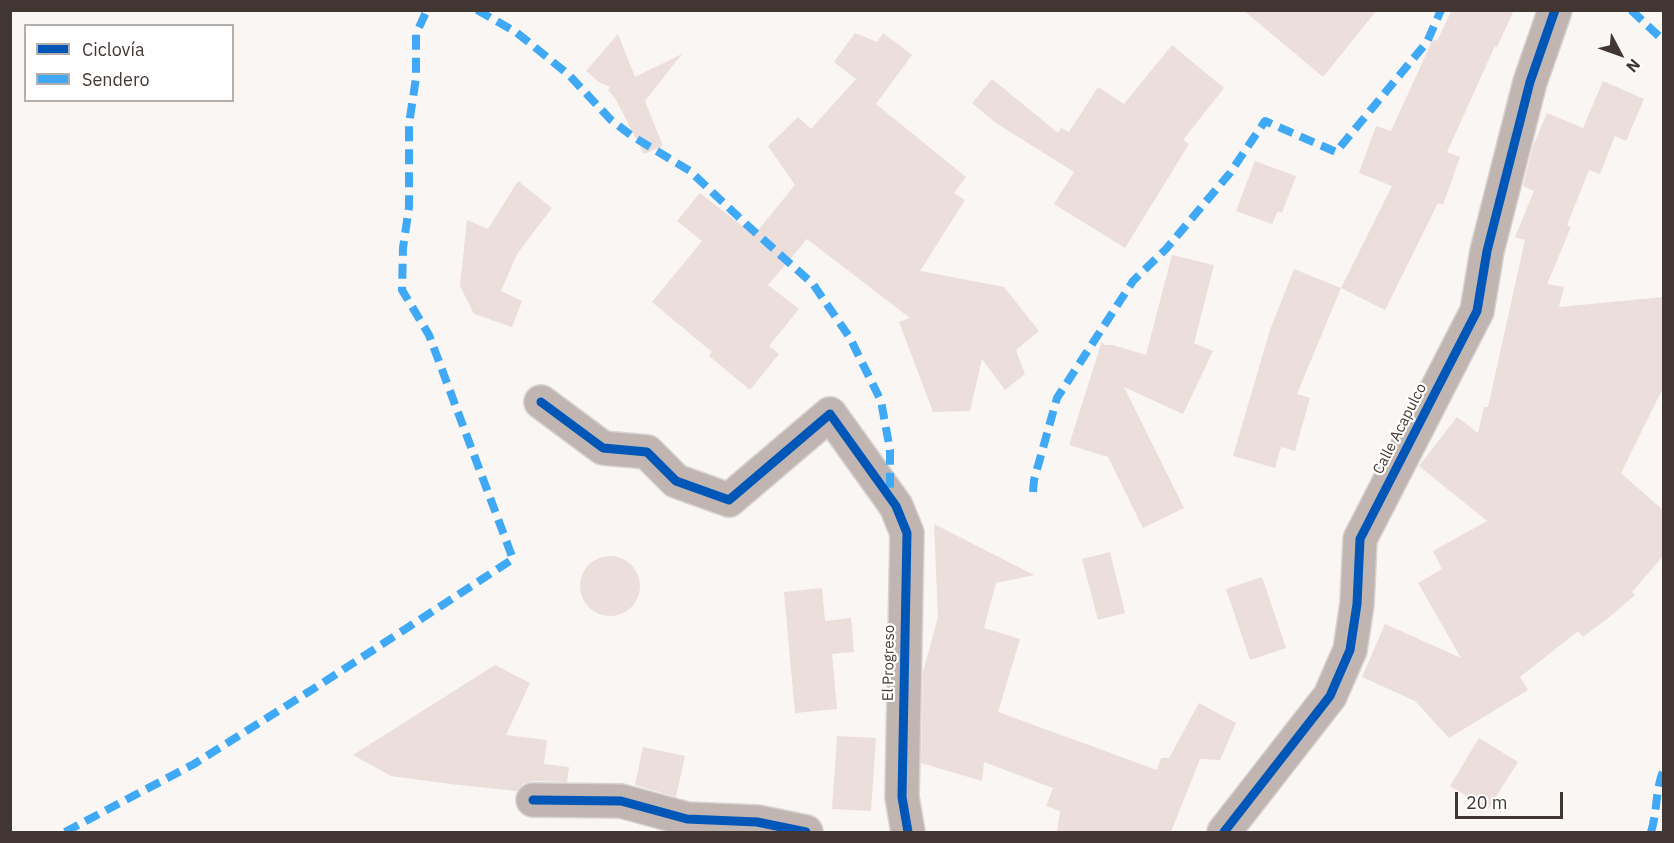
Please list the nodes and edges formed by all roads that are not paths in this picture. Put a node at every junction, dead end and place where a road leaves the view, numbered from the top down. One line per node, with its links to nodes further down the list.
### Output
1 (1555, 10): 6 (street, Calle Acapulco)
2 (541, 402): 5 (street, El Progreso)
3 (533, 800): 4 (street)
4 (806, 832)
5 (908, 832)
6 (1224, 832)

